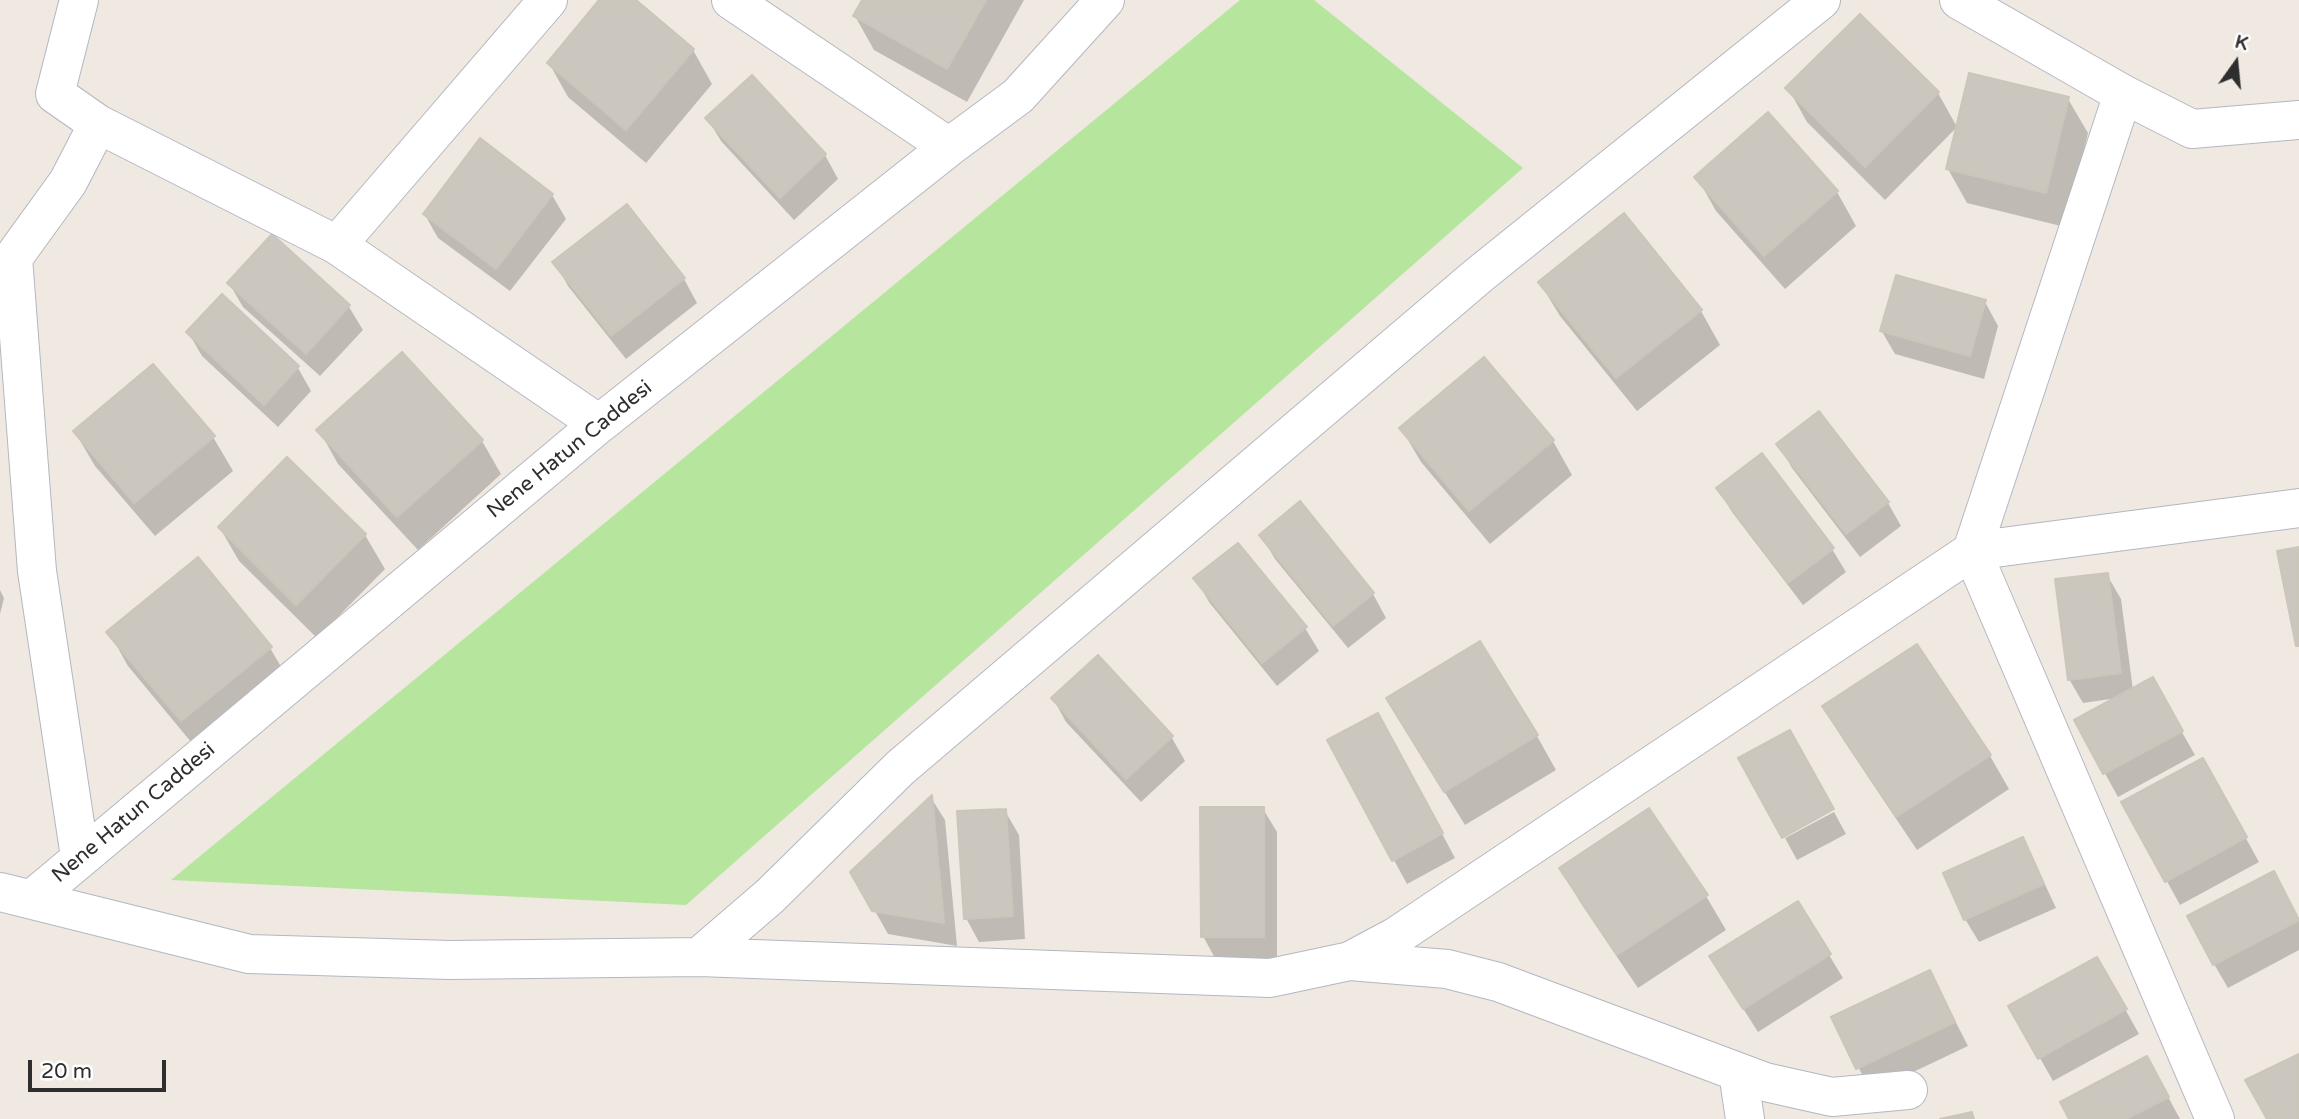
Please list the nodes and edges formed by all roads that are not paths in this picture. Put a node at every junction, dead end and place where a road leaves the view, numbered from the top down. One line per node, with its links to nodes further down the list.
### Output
1 (79, 0): 9 (street)
2 (548, 0): 11 (street)
3 (731, 0): 10 (street)
4 (1105, 0): 10 (street, Nene Hatun Caddesi)
5 (1821, 0): 18 (street)
6 (1959, 0): 7 (street)
7 (2123, 94): 8 (street); 15 (street)
8 (2299, 120)
9 (98, 124): 11 (street); 12 (street)
10 (949, 147): 13 (street, Nene Hatun Caddesi)
11 (337, 245): 13 (street)
12 (7, 264): 16 (street)
13 (599, 425): 16 (street, Nene Hatun Caddesi)
14 (2299, 508): 15 (street)
15 (1972, 551): 19 (street); 23 (street)
16 (80, 858): 17 (street, Nene Hatun Caddesi)
17 (16, 895): 18 (street)
18 (699, 957): 19 (street)
19 (1350, 961): 20 (street)
20 (1738, 1072): 21 (street); 22 (street)
21 (1908, 1090)
22 (1745, 1119)
23 (2215, 1119)

